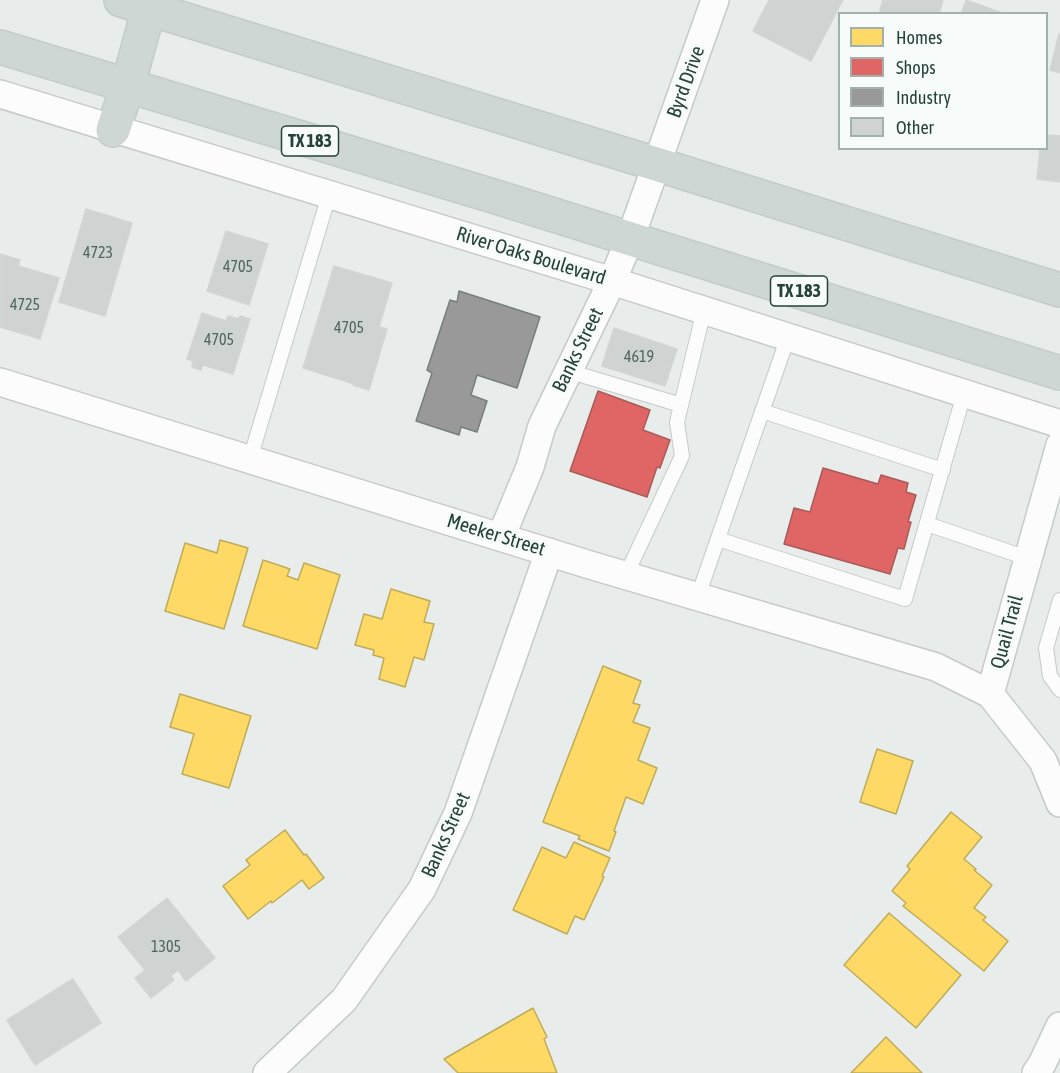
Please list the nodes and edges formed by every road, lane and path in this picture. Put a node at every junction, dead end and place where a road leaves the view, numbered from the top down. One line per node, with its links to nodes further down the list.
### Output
1 (715, 0): 7 (street, Byrd Drive)
2 (135, 4): 4 (main road); 7 (main road)
3 (0, 47): 4 (main road, TX 183)
4 (128, 85): 6 (main road); 9 (main road, TX 183)
5 (0, 94): 6 (street, River Oaks Boulevard)
6 (113, 130): 8 (street, River Oaks Boulevard)
7 (656, 164): 9 (street, Banks Street); 11 (main road)
8 (329, 195): 10 (street, River Oaks Boulevard); 22 (lane)
9 (630, 239): 10 (street, Banks Street); 15 (main road, TX 183)
10 (612, 281): 12 (street, River Oaks Boulevard); 14 (street, Banks Street)
11 (1060, 290)
12 (704, 310): 13 (street, River Oaks Boulevard); 18 (lane)
13 (788, 337): 17 (street, River Oaks Boulevard); 19 (lane)
14 (568, 371): 18 (lane); 25 (street, Banks Street)
15 (1060, 373)
16 (0, 382): 22 (street, Meeker Street)
17 (964, 394): 20 (street, River Oaks Boulevard); 23 (lane)
18 (681, 405): 29 (lane)
19 (762, 411): 23 (lane); 26 (lane)
20 (1060, 424)
21 (1060, 444): 28 (street, Quail Trail)
22 (250, 459): 25 (street, Meeker Street)
23 (943, 470): 24 (lane)
24 (927, 524): 26 (lane); 28 (lane)
25 (501, 537): 27 (street, Meeker Street)
26 (718, 539): 30 (lane)
27 (549, 552): 29 (street, Meeker Street); 36 (street, Banks Street)
28 (1027, 558): 33 (street, Quail Trail)
29 (626, 575): 30 (street, Meeker Street)
30 (698, 596): 33 (street, Meeker Street)
31 (1060, 600): 32 (lane)
32 (1060, 690)
33 (990, 694): 34 (street, Quail Trail)
34 (1060, 803)
35 (1060, 1026): 37 (street)
36 (267, 1073)
37 (1036, 1073)

